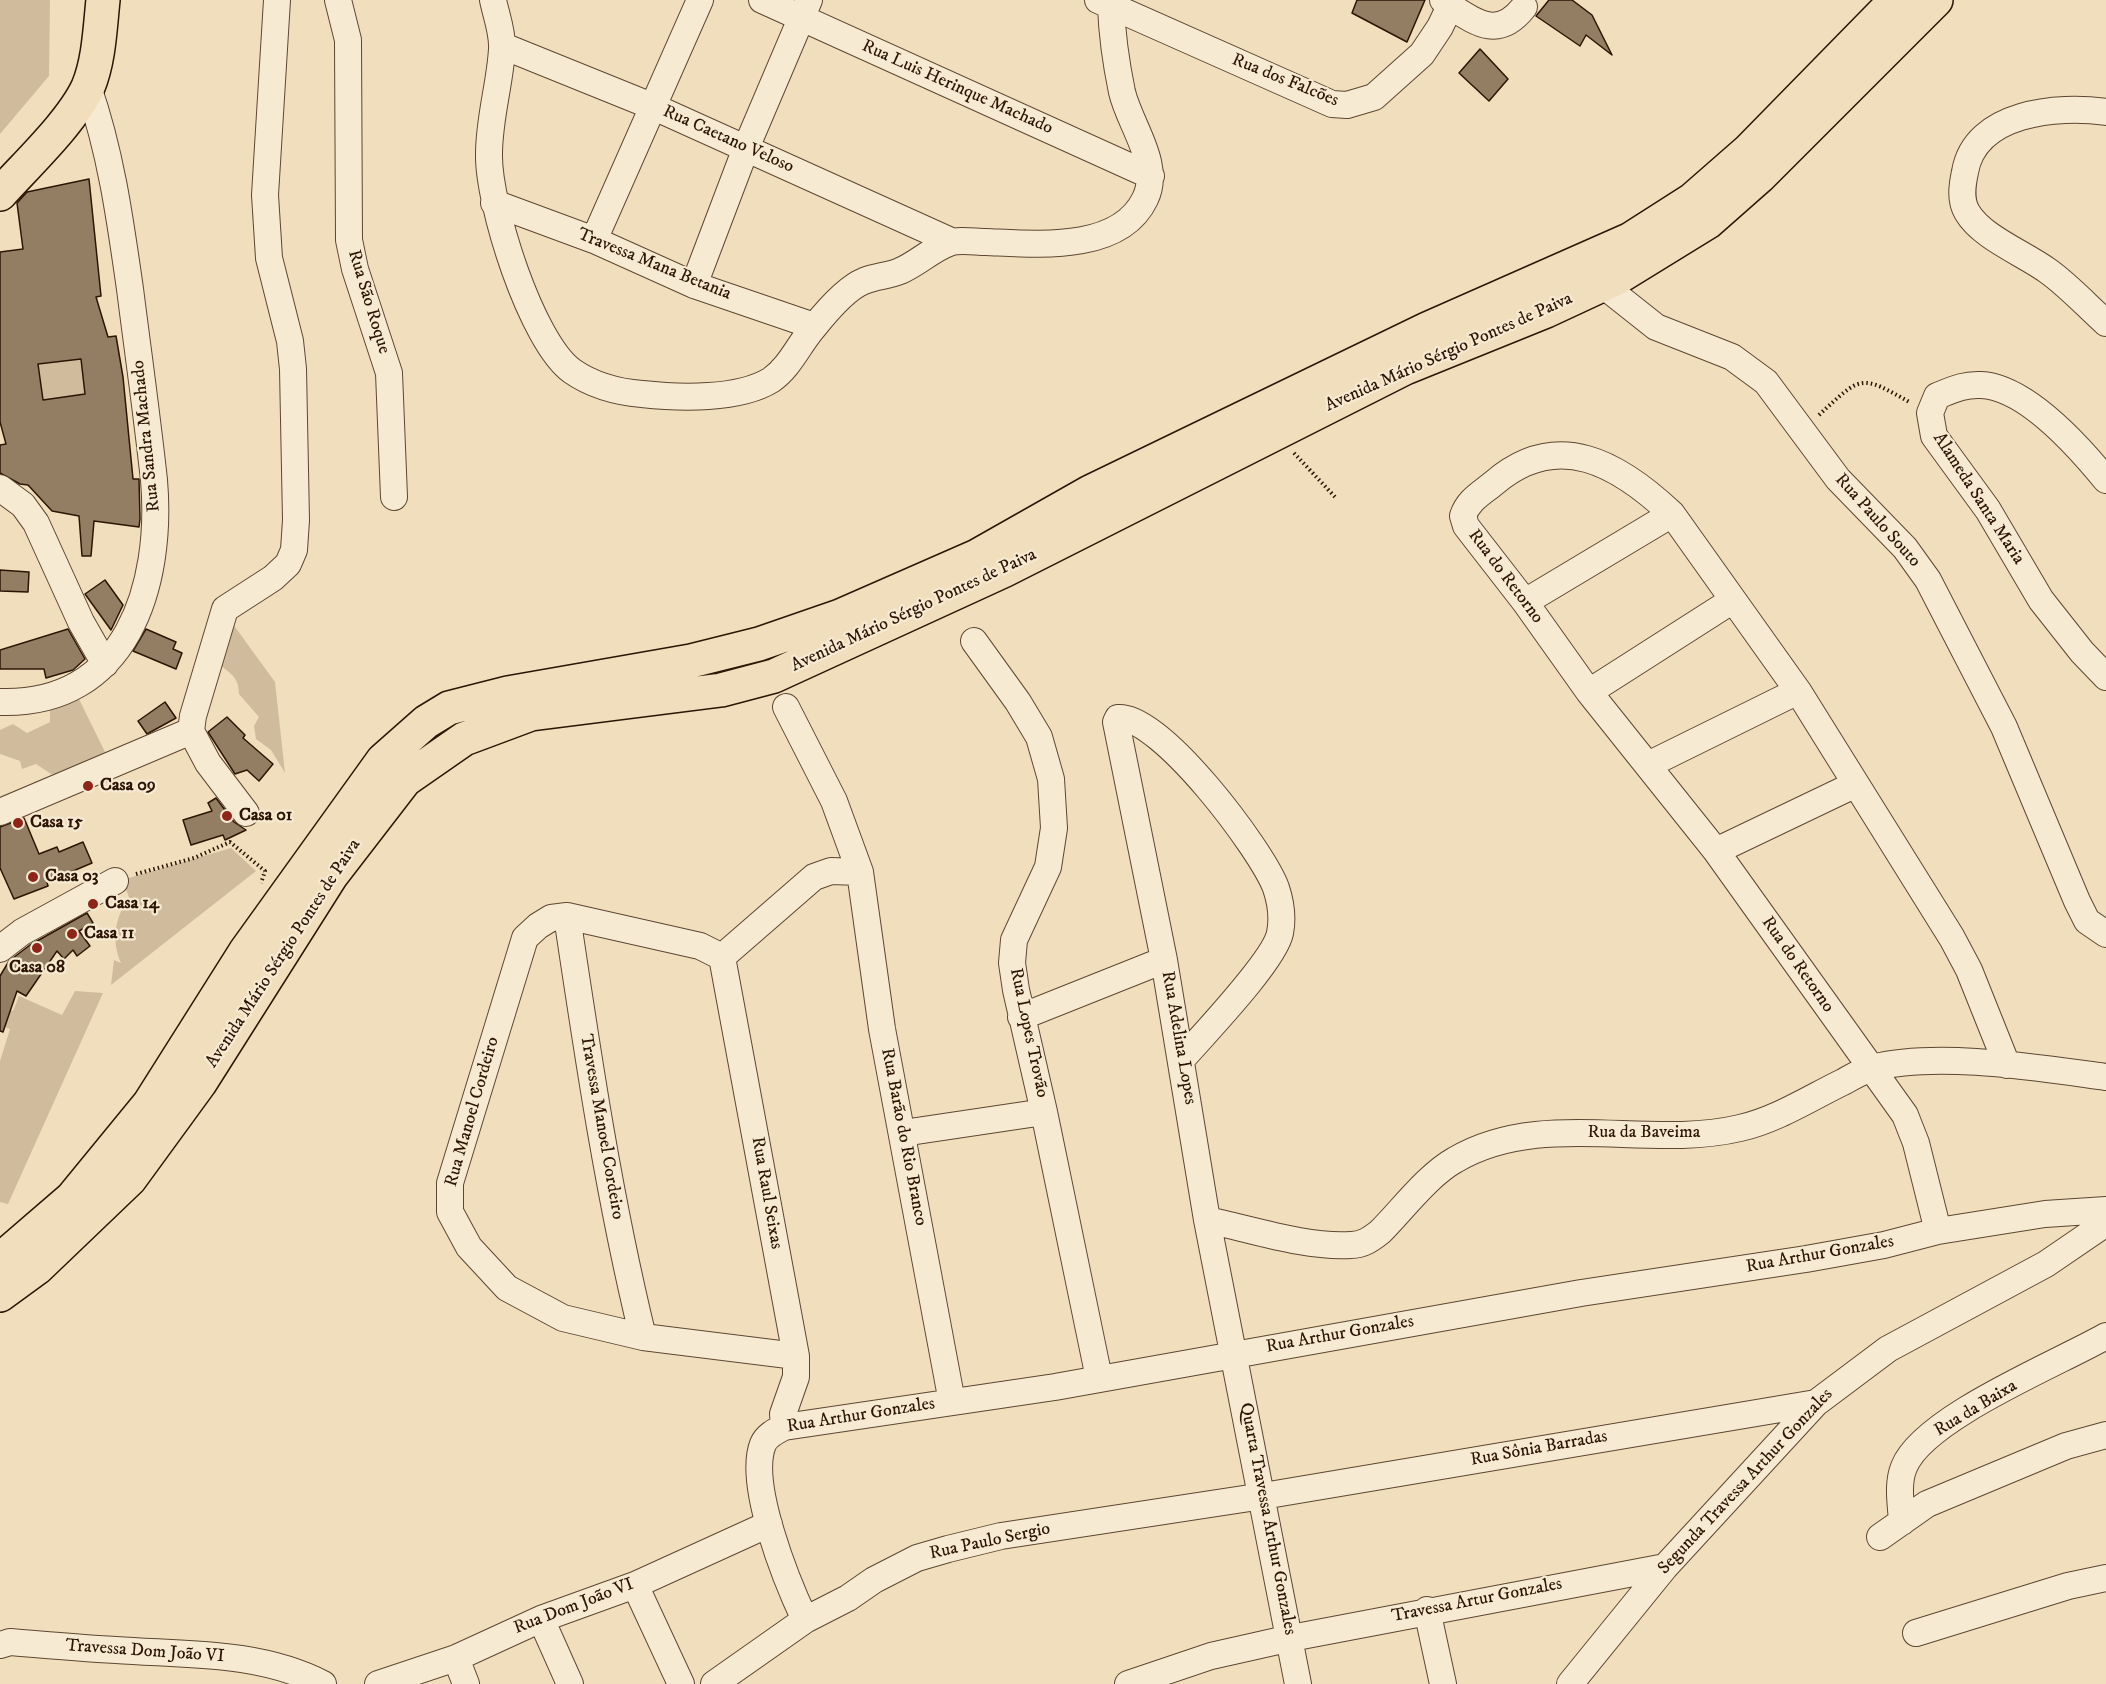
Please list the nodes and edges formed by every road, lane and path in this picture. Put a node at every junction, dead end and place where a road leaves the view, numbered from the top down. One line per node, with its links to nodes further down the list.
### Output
1 (103, 0): 14 (main road)
2 (276, 0): 44 (street)
3 (338, 0): 32 (street, Rua São Roque)
4 (493, 0): 13 (street)
5 (700, 0): 15 (street)
6 (762, 0): 12 (street, Rua Luis Herinque Machado)
7 (1896, 0): 69 (main road, Avenida Mário Sérgio Pontes de Paiva)
8 (1936, 0): 24 (main road, Avenida Mário Sérgio Pontes de Paiva)
9 (1104, 3): 10 (street, Rua dos Falcões); 18 (street)
10 (1447, 3): 11 (street)
11 (1524, 7)
12 (806, 9): 17 (street); 18 (street, Rua Luis Herinque Machado)
13 (503, 46): 15 (street, Rua Caetano Veloso); 20 (street)
14 (88, 87): 19 (main road); 38 (street, Rua Sandra Machado)
15 (654, 107): 17 (street, Rua Caetano Veloso); 21 (street)
16 (2106, 112): 25 (street)
17 (746, 148): 22 (street, Rua Caetano Veloso); 23 (street)
18 (1151, 176): 22 (street)
19 (0, 194)
20 (494, 203): 21 (street, Travessa Mana Betania); 26 (street)
21 (594, 240): 23 (street, Travessa Mana Betania)
22 (951, 241): 26 (street)
23 (694, 285): 26 (street, Travessa Mana Betania)
24 (1603, 285): 28 (street, Rua Paulo Souto); 29 (main road, Avenida Mário Sérgio Pontes de Paiva)
25 (2106, 323)
26 (814, 326)
27 (1930, 413): 28 (path); 30 (street, Alameda Santa Maria); 39 (street, Alameda Santa Maria)
28 (1803, 429): 54 (street, Rua Paulo Souto)
29 (1276, 432): 33 (path); 70 (main road, Avenida Mário Sérgio Pontes de Paiva)
30 (2106, 480)
31 (0, 488): 38 (street)
32 (394, 496)
33 (1336, 498)
34 (1672, 514): 35 (street, Rua do Retorno); 36 (street); 36 (street, Rua do Retorno)
35 (1733, 600): 40 (street, Rua do Retorno); 41 (street)
36 (1526, 602): 41 (street, Rua do Retorno)
37 (974, 641): 58 (street, Rua Lopes Trovão)
38 (105, 664): 42 (street, Rua Sandra Machado)
39 (2106, 677)
40 (1798, 691): 45 (street); 46 (street, Rua do Retorno)
41 (1589, 692): 45 (street, Rua do Retorno)
42 (0, 702)
43 (786, 707): 50 (street, Rua Barão do Rio Branco)
44 (191, 731): 47 (street); 48 (street)
45 (1648, 765): 49 (street, Rua do Retorno)
46 (1856, 784): 49 (street); 60 (street, Rua do Retorno)
47 (0, 812)
48 (246, 813)
49 (1716, 851): 61 (street, Rua do Retorno)
50 (860, 872): 56 (street); 64 (street, Rua Barão do Rio Branco)
51 (115, 881): 52 (path); 55 (street)
52 (258, 893)
53 (567, 916): 56 (street); 72 (street, Travessa Manoel Cordeiro); 72 (street, Rua Manoel Cordeiro)
54 (2106, 934)
55 (0, 950)
56 (722, 957): 74 (street, Rua Raul Seixas)
57 (1164, 960): 58 (street); 59 (street, Rua Adelina Lopes); 59 (street, Rua Adelina Lopes)
58 (1022, 1017): 63 (street, Rua Lopes Trovão)
59 (1182, 1059): 66 (street, Rua Adelina Lopes)
60 (2007, 1065): 61 (street, Rua da Baveima); 62 (street, Rua da Baveima)
61 (1871, 1068): 66 (street, Rua da Baveima); 68 (street, Rua do Retorno)
62 (2106, 1077)
63 (1044, 1112): 64 (street); 75 (street, Rua Lopes Trovão)
64 (903, 1133): 76 (street, Rua Barão do Rio Branco)
65 (2106, 1210): 68 (street, Rua Arthur Gonzales)
66 (1207, 1220): 73 (street, Rua Adelina Lopes)
67 (2106, 1223): 77 (street, Segunda Travessa Arthur Gonzales)
68 (1938, 1231): 73 (street, Rua Arthur Gonzales)
69 (0, 1260)
70 (0, 1295)
71 (2106, 1336): 81 (street, Rua da Baixa)
72 (643, 1337): 74 (street, Rua Manoel Cordeiro)
73 (1236, 1354): 75 (street, Rua Arthur Gonzales); 80 (street, Quarta Travessa Arthur Gonzales)
74 (796, 1356): 78 (street, Rua Raul Seixas)
75 (1098, 1378): 76 (street, Rua Arthur Gonzales)
76 (952, 1402): 78 (street, Rua Arthur Gonzales)
77 (1816, 1402): 80 (street, Rua Sônia Barradas); 84 (street, Segunda Travessa Arthur Gonzales)
78 (784, 1427): 82 (street, Rua Arthur Gonzales)
79 (2106, 1435): 81 (street)
80 (1263, 1496): 89 (street, Rua Paulo Sergio); 91 (street, Quarta Travessa Arthur Gonzales)
81 (1902, 1522): 83 (street)
82 (768, 1524): 86 (street, Rua Dom João VI); 89 (street, Rua Arthur Gonzales)
83 (1880, 1537)
84 (1665, 1567): 87 (street, Travessa Artur Gonzales); 103 (street, Segunda Travessa Arthur Gonzales)
85 (2106, 1578): 90 (street)
86 (635, 1585): 88 (street, Rua Dom João VI); 98 (street)
87 (1427, 1610): 91 (street, Travessa Artur Gonzales); 102 (street)
88 (541, 1619): 93 (street, Rua Dom João VI); 97 (street)
89 (805, 1620): 99 (street, Rua Paulo Sergio)
90 (1916, 1633)
91 (1290, 1638): 100 (street, Travessa Artur Gonzales); 101 (street, Quarta Travessa Arthur Gonzales)
92 (0, 1645): 94 (street, Travessa Dom João VI)
93 (456, 1658): 95 (street, Rua Dom João VI); 96 (street)
94 (323, 1684)
95 (378, 1684)
96 (466, 1684)
97 (570, 1684)
98 (681, 1684)
99 (714, 1684)
100 (1128, 1684)
101 (1298, 1684)
102 (1443, 1684)
103 (1570, 1684)

